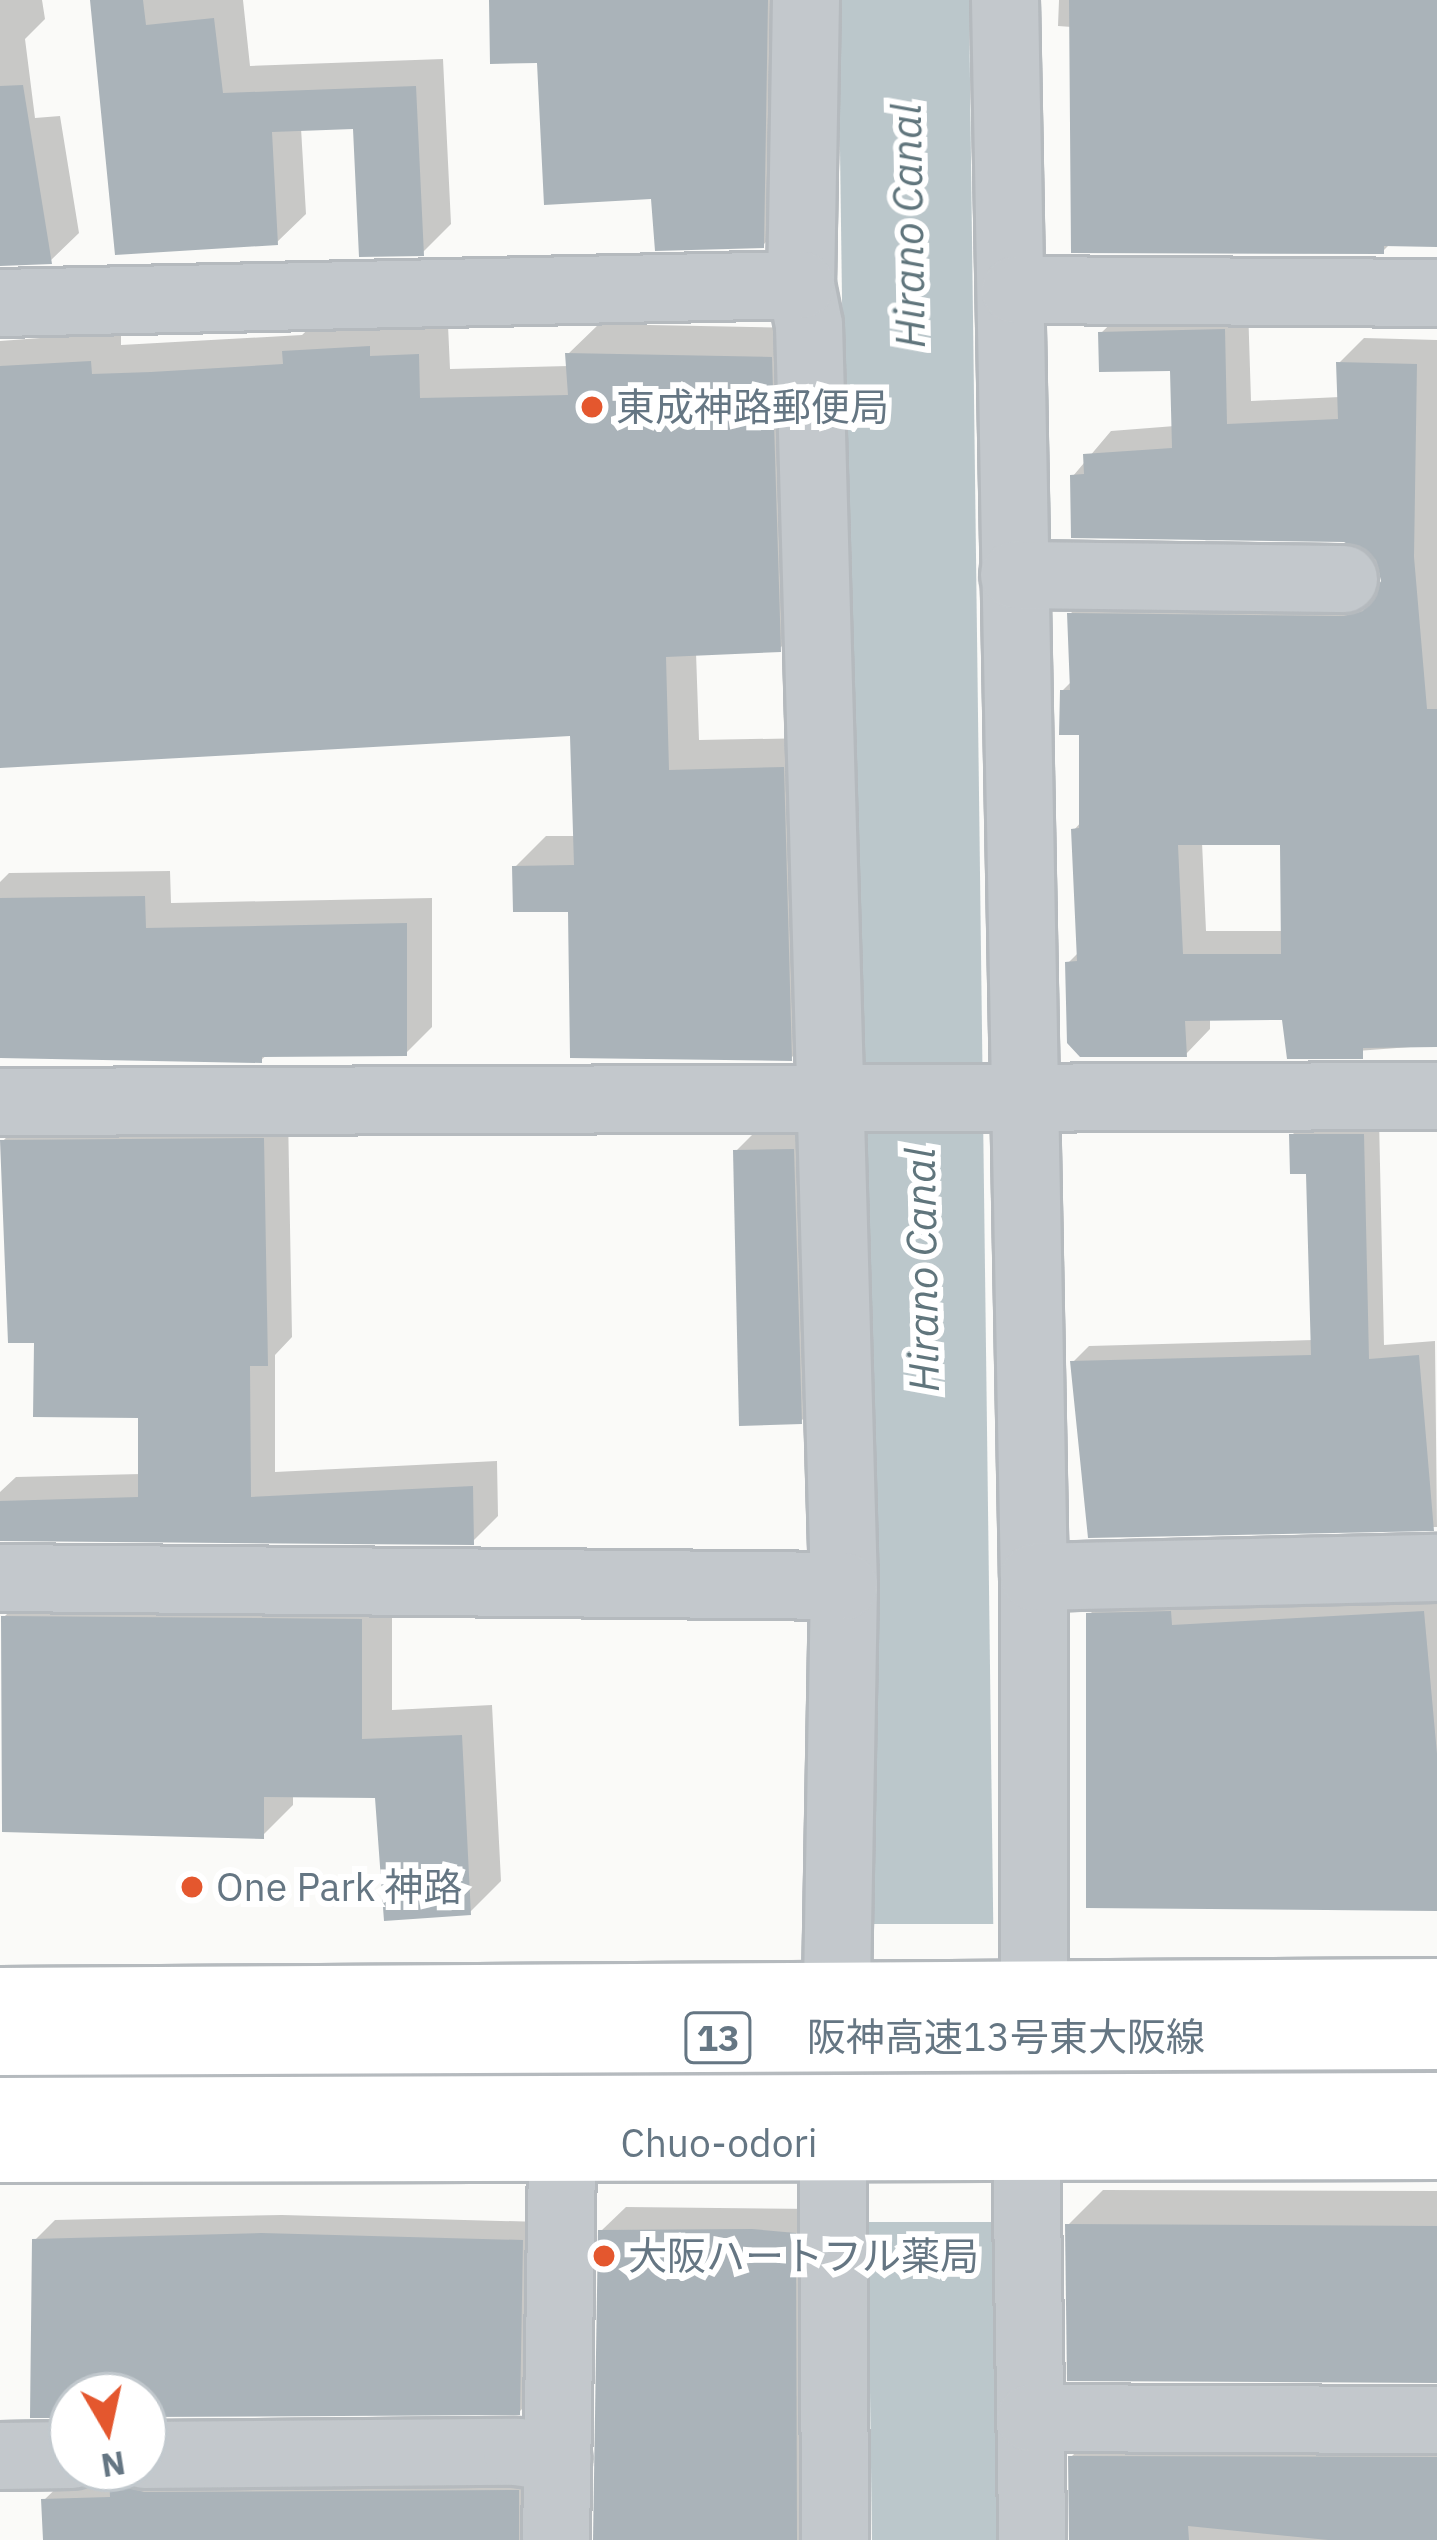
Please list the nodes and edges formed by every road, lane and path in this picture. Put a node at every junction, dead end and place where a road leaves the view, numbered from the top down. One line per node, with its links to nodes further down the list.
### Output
1 (806, 0): 3 (street)
2 (1005, 0): 4 (street)
3 (801, 285): 6 (street); 10 (street)
4 (1015, 290): 5 (street); 7 (street)
5 (1437, 293)
6 (0, 303)
7 (1014, 575): 8 (street); 9 (street)
8 (1344, 579)
9 (1005, 1092): 10 (street); 11 (street); 14 (street)
10 (840, 1093): 12 (street); 16 (street)
11 (1437, 1096)
12 (0, 1102)
13 (1437, 1568): 14 (street)
14 (1034, 1577): 19 (street)
15 (0, 1578): 16 (street)
16 (844, 1586): 18 (street)
17 (1437, 1992): 19 (main road)
18 (848, 1996): 19 (main road); 20 (main road)
19 (1016, 1996)
20 (0, 2001)
21 (1437, 2036): 22 (main road, 阪神高速13号東大阪線 / 13)
22 (0, 2042)
23 (1437, 2106): 24 (main road, 阪神高速13号東大阪線 / 13)
24 (0, 2111)
25 (847, 2142): 26 (main road, Chuo-odori); 27 (main road, Chuo-odori); 37 (street)
26 (1013, 2142): 28 (main road, Chuo-odori); 30 (street)
27 (562, 2144): 29 (main road, Chuo-odori); 35 (street)
28 (1437, 2146)
29 (0, 2149)
30 (1030, 2418): 31 (street); 38 (street)
31 (1437, 2420)
32 (168, 2455): 35 (street)
33 (0, 2456): 34 (street)
34 (48, 2456)
35 (557, 2458): 36 (street)
36 (556, 2540)
37 (835, 2540)
38 (1032, 2540)

